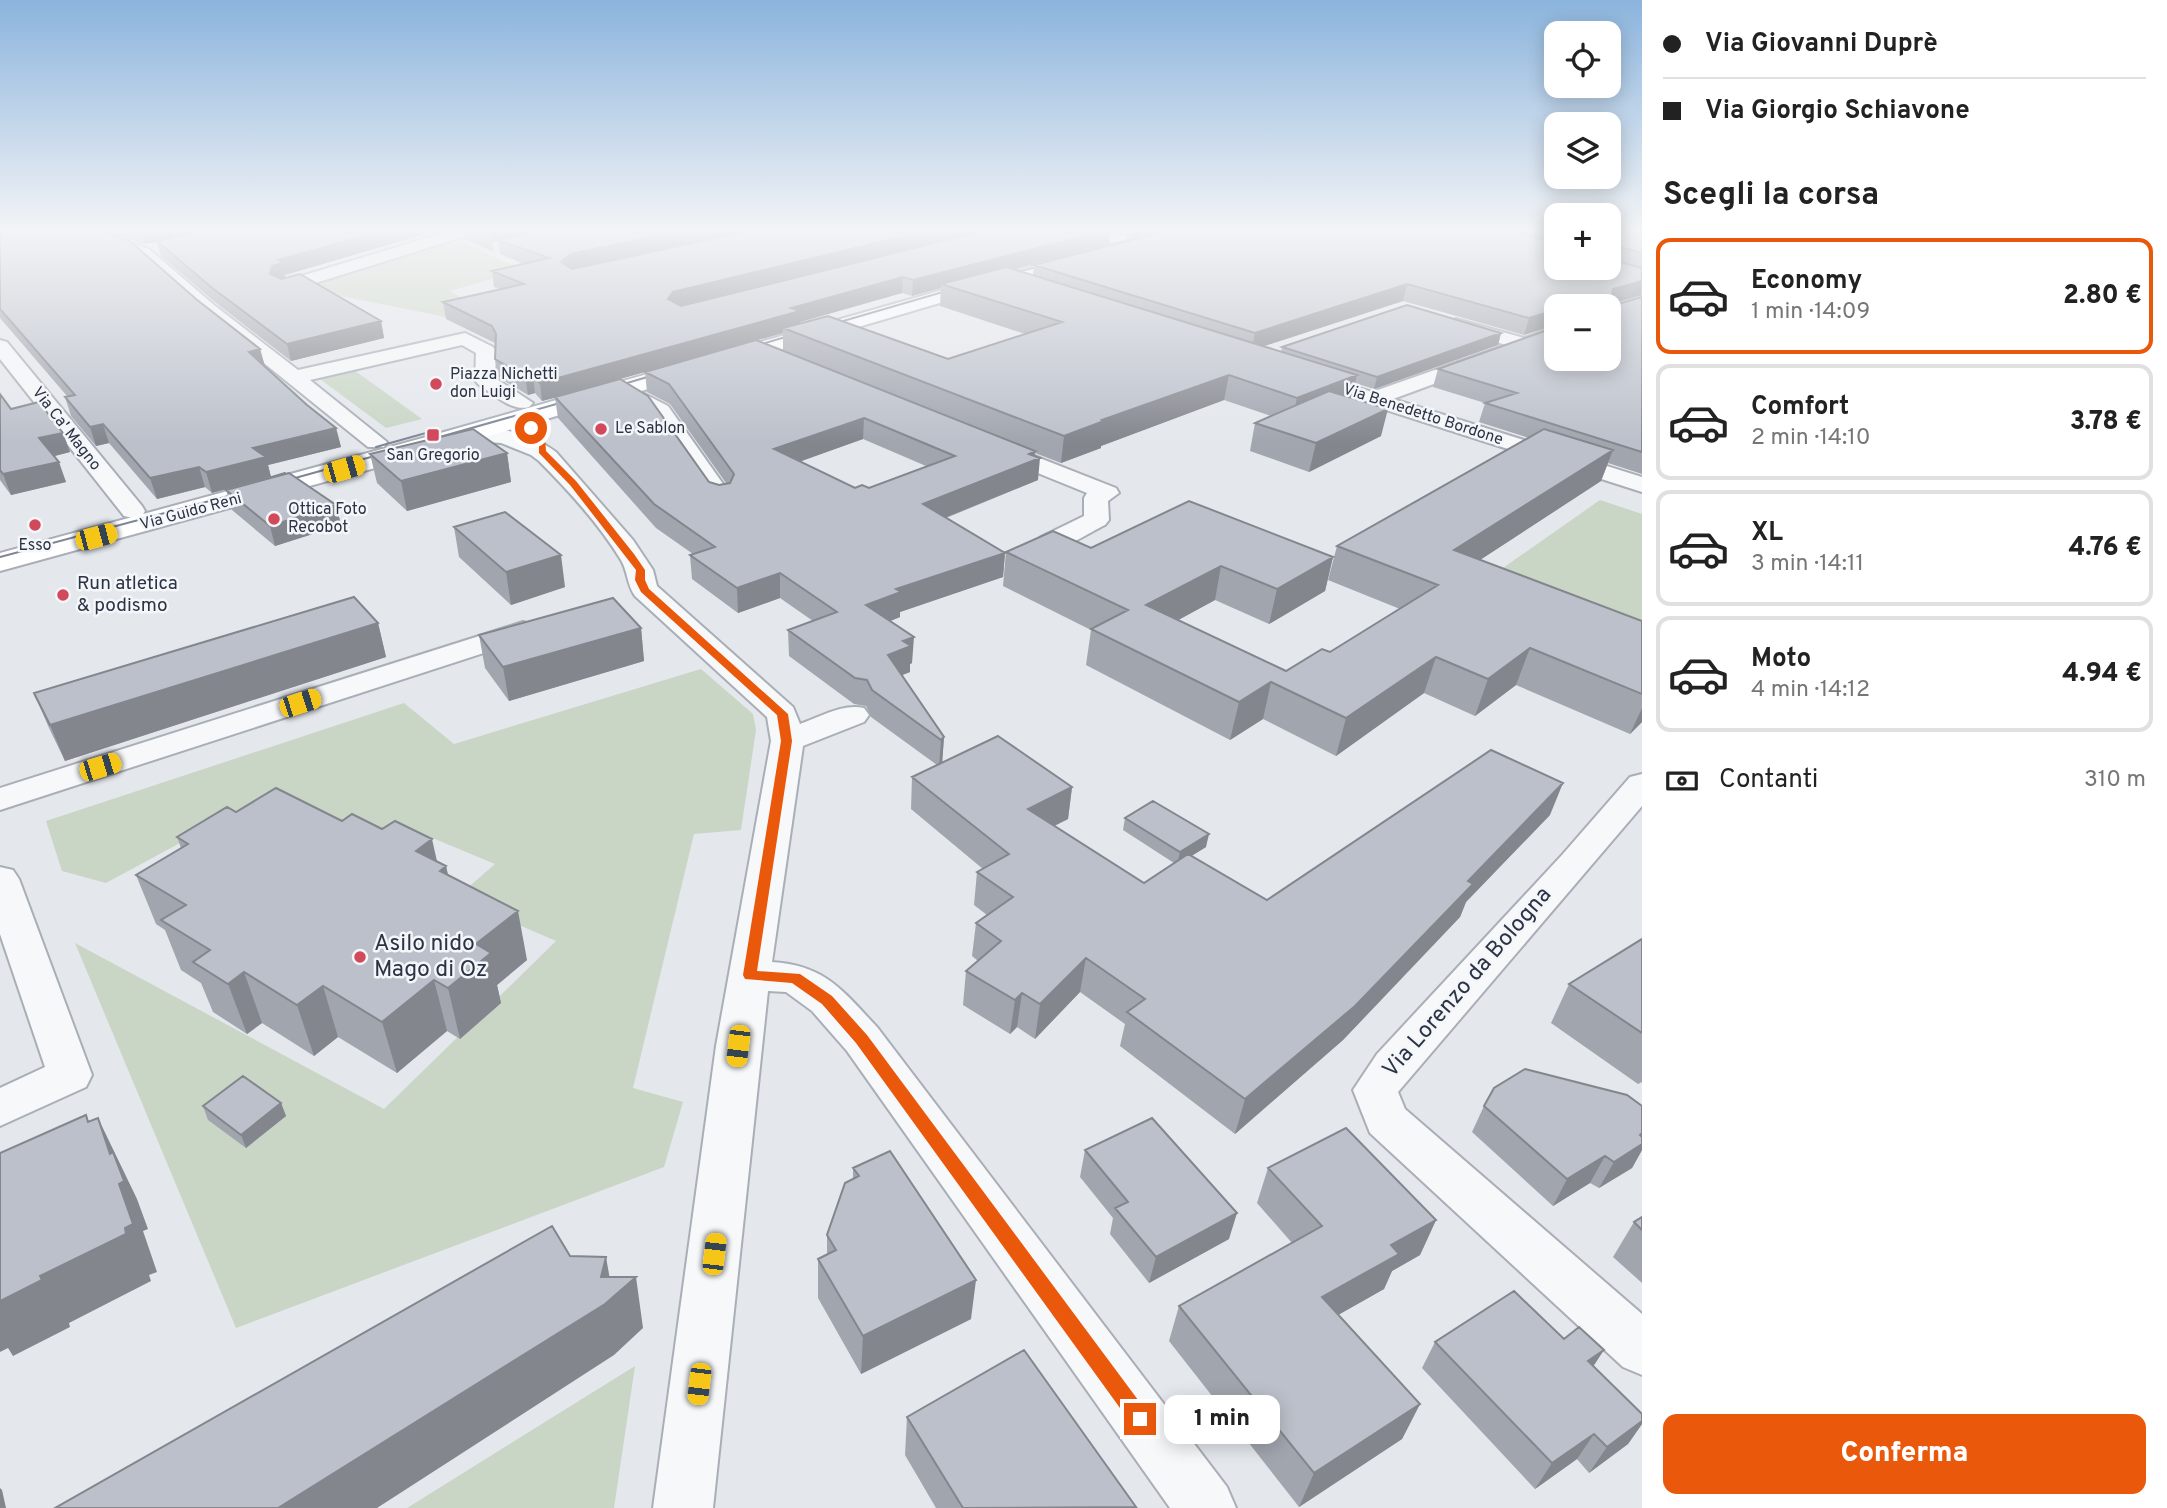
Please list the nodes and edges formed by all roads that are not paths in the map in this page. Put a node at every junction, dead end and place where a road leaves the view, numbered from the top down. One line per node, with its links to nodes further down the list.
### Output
1 (204, 302): 11 (street)
2 (889, 302): 14 (street, Via Guido Reni)
3 (923, 302): 8 (street, Via Guido Reni)
4 (1444, 320): 6 (street)
5 (1544, 337): 6 (street)
6 (1524, 344): 13 (street)
7 (0, 346): 20 (street, Via Ca' Magno)
8 (757, 350): 9 (street); 12 (street, Via Guido Reni)
9 (786, 361)
10 (1285, 371): 13 (street, Via Benedetto Bordone)
11 (295, 377): 14 (street); 17 (street)
12 (623, 389): 14 (street, Via Guido Reni); 19 (street)
13 (1373, 399): 18 (street, Via Benedetto Bordone)
14 (533, 423): 15 (street, Via Guido Reni); 15 (street); 17 (street, Via Guido Reni); 26 (street)
15 (466, 435): 23 (street, Via Guido Reni)
16 (975, 439): 21 (street)
17 (376, 442): 20 (street, Via Guido Reni)
18 (1636, 478)
19 (721, 498)
20 (133, 512): 22 (street, Via Guido Reni)
21 (1051, 541)
22 (0, 546)
23 (0, 562)
24 (546, 623): 28 (street)
25 (853, 715): 26 (street)
26 (787, 741): 30 (street)
27 (1642, 784): 32 (street, Via Lorenzo da Bologna)
28 (0, 799)
29 (0, 878): 31 (street)
30 (750, 975): 33 (street); 34 (street)
31 (0, 1108)
32 (1642, 1349)
33 (683, 1508)
34 (1206, 1508)

